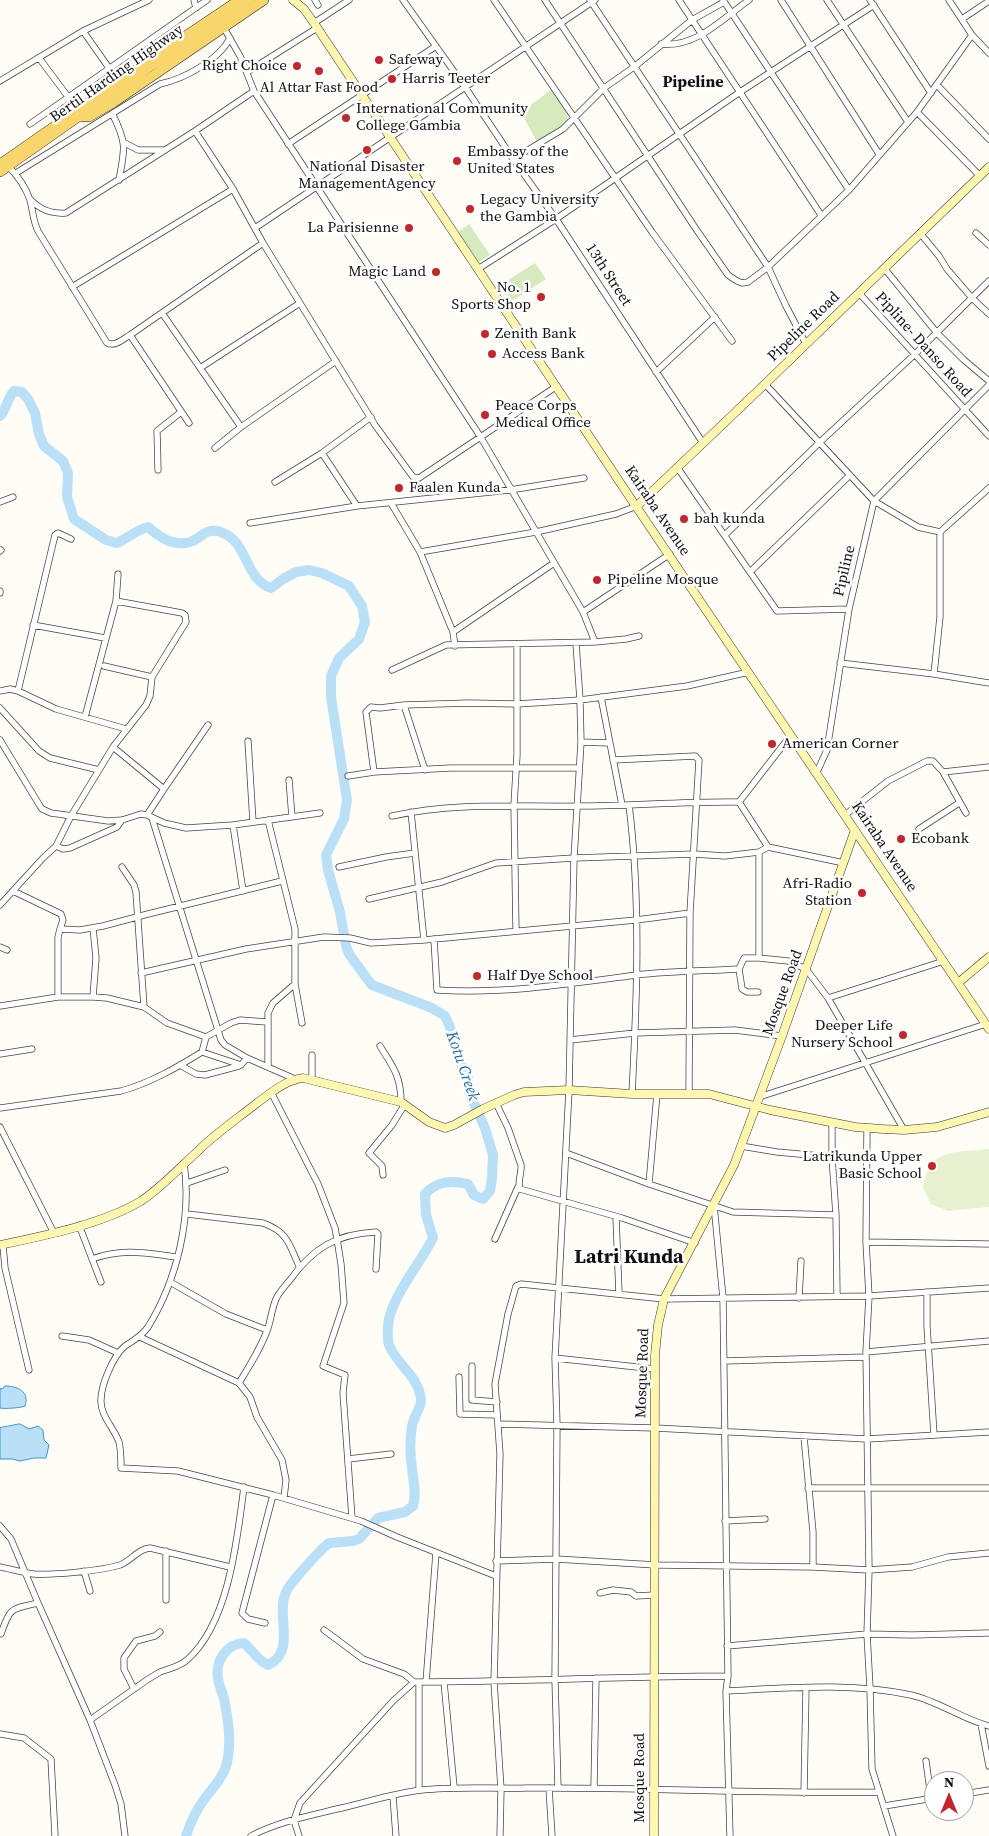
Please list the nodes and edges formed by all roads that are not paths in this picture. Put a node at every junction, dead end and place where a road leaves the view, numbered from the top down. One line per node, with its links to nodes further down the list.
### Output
1 (149, 0): 32 (street)
2 (194, 0): 23 (street)
3 (207, 0): 23 (street)
4 (229, 0): 57 (main road)
5 (239, 0): 55 (main road, Bertil Harding Highway)
6 (251, 0): 55 (main road, Bertil Harding Highway)
7 (264, 0): 31 (main road)
8 (293, 0): 24 (street)
9 (302, 0): 24 (street)
10 (349, 0): 29 (street)
11 (403, 0): 37 (street, 13th Street)
12 (494, 0): 39 (street)
13 (545, 0): 28 (street)
14 (679, 0): 27 (street)
15 (749, 0): 25 (street)
16 (782, 0): 38 (street)
17 (827, 0): 30 (street)
18 (949, 0): 26 (street)
19 (592, 1): 28 (street); 42 (street)
20 (724, 1): 25 (street); 27 (street)
21 (989, 1): 26 (street)
22 (872, 2): 30 (street); 52 (street)
23 (196, 8): 43 (street)
24 (304, 9): 29 (street, Kairaba Avenue)
25 (732, 12): 33 (street); 45 (street)
26 (962, 19): 34 (street)
27 (692, 20): 33 (street); 36 (street)
28 (562, 24): 39 (street); 49 (street)
29 (315, 25): 44 (street); 53 (street, Kairaba Avenue)
30 (843, 25): 38 (street); 60 (street)
31 (224, 28): 35 (street); 57 (main road)
32 (84, 31): 41 (street); 43 (street)
33 (702, 35): 36 (street); 51 (street)
34 (972, 35): 40 (street); 47 (street)
35 (230, 38): 44 (street); 58 (street)
36 (661, 44): 42 (street)
37 (436, 46): 48 (street, 13th Street); 53 (street)
38 (812, 46): 45 (street); 69 (street)
39 (525, 47): 48 (street); 59 (street)
40 (989, 53)
41 (39, 58): 46 (street); 54 (street)
42 (634, 67): 49 (street); 63 (street)
43 (109, 68): 54 (street)
44 (247, 72): 50 (street)
45 (772, 72): 51 (street); 81 (street)
46 (0, 81)
47 (937, 85): 52 (street); 65 (street)
48 (465, 87): 64 (street); 71 (street, 13th Street)
49 (604, 88): 59 (street); 70 (street)
50 (254, 90): 62 (street); 67 (street)
51 (740, 92): 63 (street); 83 (street)
52 (930, 92): 56 (street)
53 (361, 94): 64 (street, Kairaba Avenue); 67 (street)
54 (68, 98): 61 (street)
55 (88, 107): 57 (main road, Bertil Harding Highway)
56 (917, 112): 60 (street); 76 (street)
57 (78, 114): 72 (main road, Bertil Harding Highway)
58 (113, 115): 66 (street); 75 (street)
59 (576, 118): 71 (street); 77 (street)
60 (908, 122): 69 (street)
61 (30, 124)
62 (195, 131): 68 (street); 80 (street)
63 (680, 135): 70 (street); 90 (street)
64 (390, 138): 79 (street); 92 (street, Kairaba Avenue)
65 (989, 139)
66 (125, 143): 68 (street); 78 (street)
67 (288, 144): 79 (street)
68 (165, 150): 78 (street)
69 (879, 154): 81 (street)
70 (649, 156): 77 (street); 90 (street)
71 (513, 159): 84 (street, 13th Street)
72 (4, 165): 74 (main road, Bertil Harding Highway); 75 (street)
73 (989, 167): 76 (street, Pipeline Road)
74 (0, 172)
75 (16, 173): 82 (street)
76 (980, 176): 86 (street, Pipeline Road)
77 (617, 178): 84 (street); 100 (street)
78 (119, 180): 82 (street)
79 (317, 186): 85 (street); 117 (street)
80 (233, 189): 85 (street); 94 (street)
81 (849, 190): 83 (street)
82 (30, 199): 94 (street)
83 (821, 216): 90 (street)
84 (556, 219): 92 (street); 108 (street, 13th Street)
85 (255, 228): 88 (street)
86 (920, 233): 91 (street, Pipeline Road); 96 (street)
87 (976, 233): 89 (street)
88 (263, 243): 97 (street); 98 (street)
89 (989, 246)
90 (768, 267): 104 (street)
91 (884, 268): 95 (street, Pipeline Road); 101 (street)
92 (478, 269): 111 (street, Kairaba Avenue)
93 (989, 281): 96 (street)
94 (72, 287): 102 (street)
95 (859, 293): 104 (street, Pipeline Road); 105 (street, Pipline- Danso Road)
96 (972, 298): 99 (street); 101 (street)
97 (300, 302): 106 (street); 107 (street)
98 (162, 313): 102 (street); 107 (street)
99 (989, 314)
100 (715, 317): 103 (street); 108 (street)
101 (937, 333): 105 (street); 109 (street)
102 (130, 335): 113 (street)
103 (732, 341)
104 (806, 344): 110 (street, Pipeline Road)
105 (914, 355): 112 (street, Pipline- Danso Road); 119 (street)
106 (336, 361): 114 (street); 116 (street)
107 (200, 368): 116 (street)
108 (656, 372): 120 (street, 13th Street)
109 (989, 383): 112 (street)
110 (766, 384): 119 (street); 120 (street, Pipeline Road)
111 (557, 386): 117 (street); 135 (street, Kairaba Avenue)
112 (965, 410): 118 (street, Pipline- Danso Road); 131 (street)
113 (182, 412): 115 (street); 124 (street)
114 (371, 417): 117 (street); 122 (street)
115 (189, 424)
116 (241, 427): 121 (street)
117 (480, 436): 129 (street)
118 (989, 436)
119 (820, 442): 125 (street); 139 (street)
120 (703, 443): 123 (street, Pipeline Road)
121 (215, 448)
122 (322, 453): 127 (street); 134 (street)
123 (677, 467): 135 (street, Pipeline Road); 139 (street)
124 (158, 470)
125 (850, 475): 131 (street); 144 (street)
126 (584, 478): 129 (street)
127 (275, 482)
128 (989, 488): 138 (street)
129 (510, 490): 133 (street); 137 (street)
130 (13, 497): 132 (street)
131 (874, 501): 138 (street); 147 (street, Pipiline)
132 (0, 502)
133 (391, 503): 134 (street); 141 (street)
134 (357, 506): 136 (street)
135 (637, 506): 137 (street); 142 (street, Kairaba Avenue)
136 (250, 522)
137 (536, 532): 141 (street); 143 (street)
138 (940, 532): 161 (street)
139 (725, 535): 144 (street)
140 (71, 539): 149 (street)
141 (420, 552): 150 (street)
142 (670, 554): 148 (street); 160 (street, Kairaba Avenue)
143 (554, 563): 148 (street); 150 (street)
144 (750, 572): 147 (street)
145 (118, 574): 146 (street)
146 (116, 601): 152 (street); 162 (street)
147 (850, 609): 157 (street, Pipiline)
148 (582, 612): 153 (street)
149 (33, 625): 152 (street); 165 (street)
150 (453, 632): 156 (street)
151 (639, 636): 153 (street)
152 (105, 638): 171 (street)
153 (595, 642): 154 (street)
154 (576, 643): 155 (street); 167 (street)
155 (517, 644): 156 (street); 168 (street)
156 (455, 646): 159 (street)
157 (840, 663): 161 (street); 187 (street, Pipiline)
158 (104, 666): 162 (street)
159 (392, 670)
160 (749, 672): 166 (street); 174 (street, Kairaba Avenue)
161 (934, 674): 163 (street)
162 (152, 677): 173 (street)
163 (989, 683)
164 (0, 691): 165 (street)
165 (18, 691): 171 (street)
166 (601, 697): 167 (street); 178 (street)
167 (580, 700): 168 (street); 177 (street)
168 (517, 704): 169 (street); 181 (street)
169 (404, 705): 185 (street); 186 (street)
170 (0, 708): 184 (street)
171 (85, 717): 173 (street)
172 (208, 725): 191 (street)
173 (126, 729): 179 (street)
174 (791, 735): 187 (street, Kairaba Avenue); 193 (street)
175 (0, 740): 203 (street)
176 (248, 741): 209 (street)
177 (580, 742): 178 (street); 183 (street)
178 (610, 742): 180 (street)
179 (114, 746): 184 (street); 191 (street)
180 (613, 760): 192 (street); 196 (street)
181 (516, 767): 183 (street); 185 (street); 195 (street)
182 (989, 767): 188 (street)
183 (578, 768): 198 (street)
184 (99, 770): 203 (street)
185 (425, 770): 186 (street)
186 (374, 772): 189 (street)
187 (817, 772): 202 (street, Kairaba Avenue)
188 (943, 772): 194 (street); 202 (street)
189 (348, 776)
190 (289, 780): 206 (street)
191 (164, 789): 204 (street)
192 (696, 801): 193 (street); 197 (street); 217 (street)
193 (738, 802): 214 (street)
194 (959, 802): 201 (street); 211 (street)
195 (514, 805): 198 (street); 199 (street); 220 (street)
196 (622, 805): 197 (street); 198 (street)
197 (629, 805): 218 (street)
198 (576, 806): 219 (street)
199 (411, 812): 205 (street); 216 (street)
200 (320, 813): 206 (street)
201 (966, 813)
202 (845, 815): 212 (street, Kairaba Avenue)
203 (71, 816): 207 (street); 213 (street)
204 (150, 816): 207 (street); 210 (street); 230 (street)
205 (392, 816)
206 (292, 817): 208 (street)
207 (122, 820): 213 (street)
208 (268, 820): 209 (street); 224 (street)
209 (253, 822): 210 (street)
210 (233, 825): 227 (street)
211 (920, 829)
212 (855, 830): 221 (street, Mosque Road); 246 (street, Kairaba Avenue)
213 (56, 846): 226 (street)
214 (768, 847): 215 (street); 221 (street)
215 (759, 852): 217 (street); 244 (street)
216 (415, 854): 223 (street); 225 (street)
217 (694, 854): 218 (street); 231 (street)
218 (634, 856): 219 (street); 233 (street)
219 (574, 858): 220 (street); 234 (street)
220 (515, 862): 225 (street); 237 (street)
221 (844, 864): 247 (street, Mosque Road)
222 (122, 867): 232 (street)
223 (339, 867)
224 (282, 881): 227 (street); 240 (street)
225 (419, 888): 228 (street); 239 (street)
226 (13, 891): 229 (street); 236 (street)
227 (243, 891): 230 (street)
228 (369, 899)
229 (0, 905)
230 (181, 907): 232 (street); 245 (street)
231 (690, 913): 233 (street); 249 (street)
232 (138, 918): 235 (street); 250 (street)
233 (636, 920): 234 (street); 251 (street)
234 (573, 925): 237 (street); 254 (street)
235 (93, 928): 236 (street); 257 (street)
236 (60, 929): 256 (street)
237 (516, 932): 238 (street)
238 (434, 939): 239 (street); 254 (street)
239 (424, 940): 240 (street)
240 (295, 942): 245 (street); 253 (street)
241 (0, 947): 242 (street)
242 (7, 950)
243 (989, 957): 252 (street)
244 (759, 958): 247 (street); 248 (street)
245 (198, 961): 250 (street); 264 (street)
246 (944, 961): 252 (street, Kairaba Avenue); 258 (street)
247 (806, 968): 258 (street); 267 (street, Mosque Road)
248 (739, 969): 249 (street); 255 (street)
249 (690, 972): 251 (street); 265 (street)
250 (141, 974): 260 (street)
251 (638, 975): 254 (street); 266 (street)
252 (958, 983): 263 (street, Kairaba Avenue)
253 (295, 984): 261 (street); 262 (street)
254 (570, 984): 269 (street)
255 (758, 992)
256 (58, 997): 257 (street); 259 (street)
257 (93, 997): 260 (street)
258 (828, 998): 276 (street)
259 (0, 1006)
260 (144, 1007): 268 (street)
261 (267, 1022): 264 (street); 279 (street)
262 (302, 1023)
263 (987, 1026): 276 (street)
264 (218, 1031): 268 (street); 275 (street)
265 (689, 1031): 266 (street); 267 (street); 286 (street)
266 (635, 1033): 269 (street); 284 (street)
267 (782, 1036): 287 (street, Mosque Road)
268 (206, 1037): 272 (street)
269 (570, 1040): 282 (street)
270 (380, 1046): 288 (street)
271 (32, 1049): 273 (street)
272 (202, 1052): 277 (street); 278 (street)
273 (0, 1054)
274 (312, 1055): 281 (street)
275 (247, 1058): 278 (street); 279 (street)
276 (866, 1063): 287 (street); 296 (street)
277 (180, 1065): 278 (street); 291 (street)
278 (241, 1065)
279 (268, 1067): 280 (street)
280 (295, 1079): 281 (street); 283 (street)
281 (312, 1080): 288 (street)
282 (569, 1090): 284 (street); 289 (street); 298 (street)
283 (271, 1092): 300 (street); 313 (street)
284 (632, 1094): 285 (street)
285 (656, 1094): 286 (street); 304 (street)
286 (689, 1094): 290 (street)
287 (759, 1097): 290 (street, Mosque Road)
288 (403, 1103): 289 (street); 302 (street)
289 (496, 1103): 305 (street)
290 (755, 1106): 293 (street); 297 (street, Mosque Road)
291 (0, 1108)
292 (989, 1112): 296 (street)
293 (832, 1122): 294 (street); 299 (street)
294 (866, 1128): 296 (street); 315 (street)
295 (1, 1129): 312 (street)
296 (904, 1130)
297 (741, 1146): 299 (street); 307 (street, Mosque Road)
298 (566, 1153): 304 (street); 306 (street)
299 (832, 1157): 309 (street)
300 (184, 1163): 303 (street); 311 (street)
301 (225, 1170): 303 (street)
302 (383, 1175)
303 (187, 1183): 308 (street)
304 (648, 1184): 307 (street)
305 (518, 1187): 306 (street); 314 (street)
306 (563, 1202): 310 (street); 326 (street)
307 (714, 1205): 309 (street); 316 (street, Mosque Road); 332 (street)
308 (187, 1214): 319 (street); 322 (street)
309 (836, 1214): 330 (street)
310 (616, 1217): 316 (street); 329 (street)
311 (79, 1225): 312 (street); 320 (street)
312 (54, 1232): 318 (street)
313 (337, 1239): 322 (street); 323 (street); 360 (street)
314 (495, 1239)
315 (866, 1242): 317 (street); 331 (street)
316 (695, 1243): 334 (street, Mosque Road)
317 (989, 1244)
318 (1, 1245): 346 (street)
319 (177, 1257): 320 (street); 325 (street)
320 (92, 1259): 324 (street)
321 (801, 1261): 333 (street)
322 (299, 1266): 335 (street)
323 (376, 1269)
324 (101, 1282)
325 (170, 1282): 335 (street); 337 (street)
326 (559, 1287): 329 (street); 342 (street); 349 (street)
327 (989, 1288): 328 (street)
328 (926, 1292): 331 (street); 339 (street)
329 (619, 1294): 334 (street)
330 (837, 1296): 331 (street); 333 (street)
331 (868, 1296): 341 (street)
332 (724, 1298): 333 (street); 334 (street); 343 (street)
333 (799, 1298)
334 (664, 1299): 345 (street, Mosque Road)
335 (267, 1330): 348 (street)
336 (62, 1336): 340 (street)
337 (140, 1336): 340 (street); 348 (street)
338 (989, 1341): 339 (street)
339 (929, 1346): 341 (street); 356 (street)
340 (118, 1354): 362 (street)
341 (866, 1354): 343 (street); 358 (street)
342 (555, 1358): 345 (street); 352 (street)
343 (724, 1361): 354 (street)
344 (472, 1366): 349 (street)
345 (655, 1369): 353 (street, Mosque Road)
346 (29, 1370)
347 (459, 1377): 350 (street)
348 (239, 1382): 366 (street)
349 (497, 1402): 350 (street)
350 (497, 1415): 351 (street)
351 (498, 1424): 352 (street); 375 (street)
352 (557, 1425): 353 (street); 374 (street)
353 (655, 1428): 354 (street); 376 (street, Mosque Road)
354 (724, 1432): 357 (street); 369 (street)
355 (989, 1432): 356 (street)
356 (934, 1435): 358 (street)
357 (804, 1437): 358 (street); 363 (street)
358 (867, 1439): 361 (street)
359 (391, 1454): 360 (street)
360 (348, 1459): 367 (street)
361 (868, 1486): 363 (street); 364 (street); 381 (street)
362 (244, 1487): 365 (street); 378 (street)
363 (808, 1488): 380 (street)
364 (989, 1488)
365 (273, 1495): 366 (street); 390 (street)
366 (284, 1498): 367 (street)
367 (352, 1518): 372 (street)
368 (765, 1519): 369 (street)
369 (725, 1521): 377 (street)
370 (0, 1526): 383 (street)
371 (166, 1551): 378 (street); 382 (street); 388 (street)
372 (436, 1553): 384 (street); 402 (street)
373 (989, 1553): 381 (street)
374 (556, 1559): 375 (street); 376 (street); 399 (street)
375 (496, 1561): 384 (street)
376 (656, 1565): 377 (street); 387 (street, Mosque Road)
377 (726, 1565): 380 (street); 396 (street)
378 (230, 1566): 407 (street)
379 (0, 1567): 383 (street)
380 (813, 1567): 381 (street)
381 (869, 1570): 395 (street)
382 (84, 1571): 383 (street); 385 (street)
383 (25, 1572): 389 (street)
384 (496, 1576): 404 (street)
385 (90, 1591)
386 (600, 1593): 387 (street)
387 (655, 1595): 397 (street, Mosque Road)
388 (166, 1600)
389 (38, 1603): 394 (street); 409 (street)
390 (265, 1623)
391 (324, 1630): 401 (street)
392 (160, 1632): 407 (street)
393 (989, 1633): 395 (street)
394 (2, 1634)
395 (867, 1634): 396 (street); 406 (street)
396 (727, 1646): 398 (street)
397 (654, 1676): 398 (street); 400 (street); 422 (street, Mosque Road)
398 (728, 1676): 408 (street)
399 (555, 1678): 400 (street); 404 (street); 418 (street)
400 (596, 1678): 419 (street)
401 (416, 1682): 402 (street); 421 (street); 431 (street)
402 (426, 1682): 403 (street)
403 (444, 1682): 404 (street); 416 (street)
404 (494, 1682): 420 (street)
405 (806, 1688): 406 (street); 408 (street); 427 (street)
406 (870, 1688): 410 (street); 425 (street)
407 (134, 1689): 409 (street)
408 (726, 1691): 423 (street)
409 (90, 1720): 433 (street)
410 (981, 1724): 411 (street); 414 (street)
411 (989, 1726)
412 (0, 1734): 432 (street)
413 (926, 1761): 415 (street)
414 (989, 1766)
415 (928, 1771)
416 (454, 1787): 420 (street); 421 (street)
417 (549, 1788): 418 (street); 420 (street); 438 (street)
418 (558, 1788): 419 (street)
419 (594, 1788): 422 (street)
420 (501, 1789): 437 (street)
421 (420, 1790): 428 (street)
422 (654, 1790): 423 (street); 439 (street, Mosque Road)
423 (729, 1790): 427 (street); 440 (street)
424 (989, 1790): 426 (street)
425 (878, 1792): 427 (street); 430 (street)
426 (974, 1792)
427 (804, 1793)
428 (393, 1796): 431 (street); 436 (street)
429 (924, 1799): 430 (street)
430 (884, 1806): 441 (street)
431 (294, 1820): 434 (street); 435 (street)
432 (55, 1836)
433 (125, 1836)
434 (251, 1836)
435 (299, 1836)
436 (396, 1836)
437 (500, 1836)
438 (552, 1836)
439 (654, 1836)
440 (730, 1836)
441 (893, 1836)

